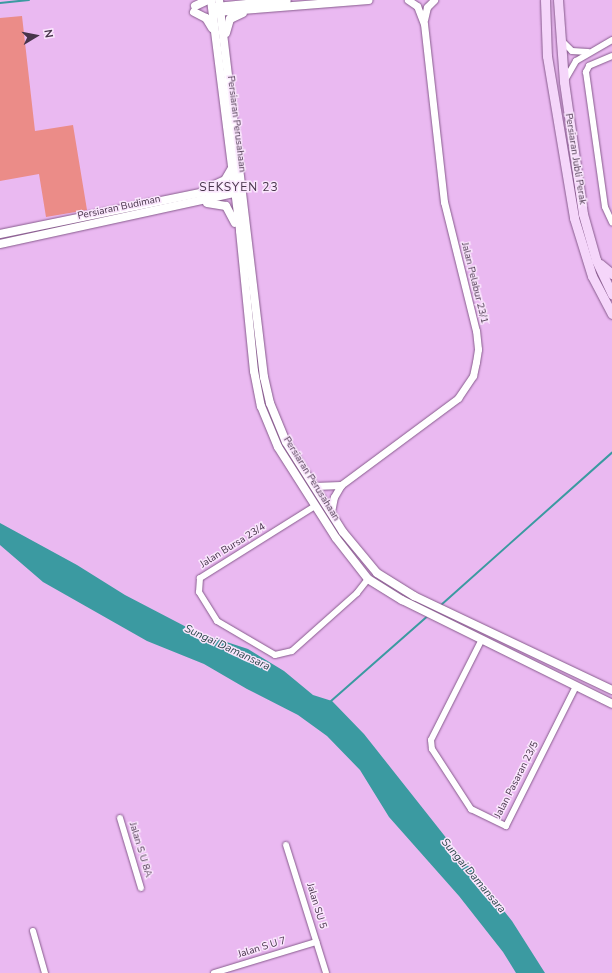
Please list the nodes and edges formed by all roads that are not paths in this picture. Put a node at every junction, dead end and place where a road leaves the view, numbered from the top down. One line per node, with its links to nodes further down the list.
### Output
1 (287, 0): 10 (main road)
2 (369, 0): 10 (main road)
3 (408, 0): 11 (street, Jalan Pelabur 23/1)
4 (434, 0): 11 (street, Jalan Pelabur 23/1)
5 (539, 0): 12 (main road)
6 (545, 0): 12 (main road, Persiaran Jubli Perak)
7 (558, 0): 14 (main road, Persiaran Jubli Perak)
8 (211, 5): 9 (main road); 13 (main road, Persiaran Perusahaan); 13 (main road)
9 (221, 5): 10 (main road); 18 (main road, Persiaran Perusahaan)
10 (249, 7): 18 (main road)
11 (424, 24): 33 (street, Jalan Pelabur 23/1)
12 (545, 30): 31 (main road, Persiaran Jubli Perak)
13 (214, 32): 20 (main road, Persiaran Perusahaan)
14 (560, 38): 16 (street); 19 (main road, Persiaran Jubli Perak)
15 (612, 40): 16 (street)
16 (588, 52): 19 (street)
17 (612, 56): 24 (street)
18 (227, 66): 21 (main road, Persiaran Perusahaan)
19 (564, 82): 28 (main road, Persiaran Jubli Perak)
20 (232, 168): 21 (main road, Persiaran Perusahaan); 22 (main road)
21 (238, 188): 22 (main road, Persiaran Budiman); 23 (main road, Persiaran Budiman); 25 (main road, Persiaran Perusahaan); 34 (main road, Persiaran Perusahaan)
22 (191, 194): 26 (main road, Persiaran Budiman)
23 (190, 203): 25 (main road); 27 (main road, Persiaran Budiman)
24 (612, 222)
25 (240, 231): 35 (main road, Persiaran Perusahaan)
26 (0, 234)
27 (0, 244)
28 (596, 260): 29 (main road); 30 (main road, Persiaran Jubli Perak)
29 (612, 274)
30 (611, 289): 31 (main road)
31 (606, 302): 32 (main road, Persiaran Jubli Perak)
32 (612, 314)
33 (341, 485): 34 (street); 36 (street, Jalan Pelabur 23/1)
34 (314, 486): 36 (main road, Persiaran Perusahaan)
35 (315, 506): 37 (main road, Persiaran Perusahaan); 37 (street, Jalan Bursa 23/4)
36 (331, 512): 40 (main road, Persiaran Perusahaan)
37 (368, 579): 38 (main road, Persiaran Perusahaan)
38 (482, 639): 39 (main road, Persiaran Perusahaan); 39 (street, Jalan Pasaran 23/5)
39 (576, 686): 41 (main road, Persiaran Perusahaan)
40 (612, 690)
41 (612, 704)
42 (120, 818): 44 (street, Jalan S U 8A)
43 (286, 845): 46 (street, Jalan SU 5)
44 (141, 888)
45 (32, 931): 47 (street)
46 (316, 942): 48 (street, Jalan S U 7); 49 (street, Jalan SU 5)
47 (45, 973)
48 (214, 973)
49 (326, 973)

